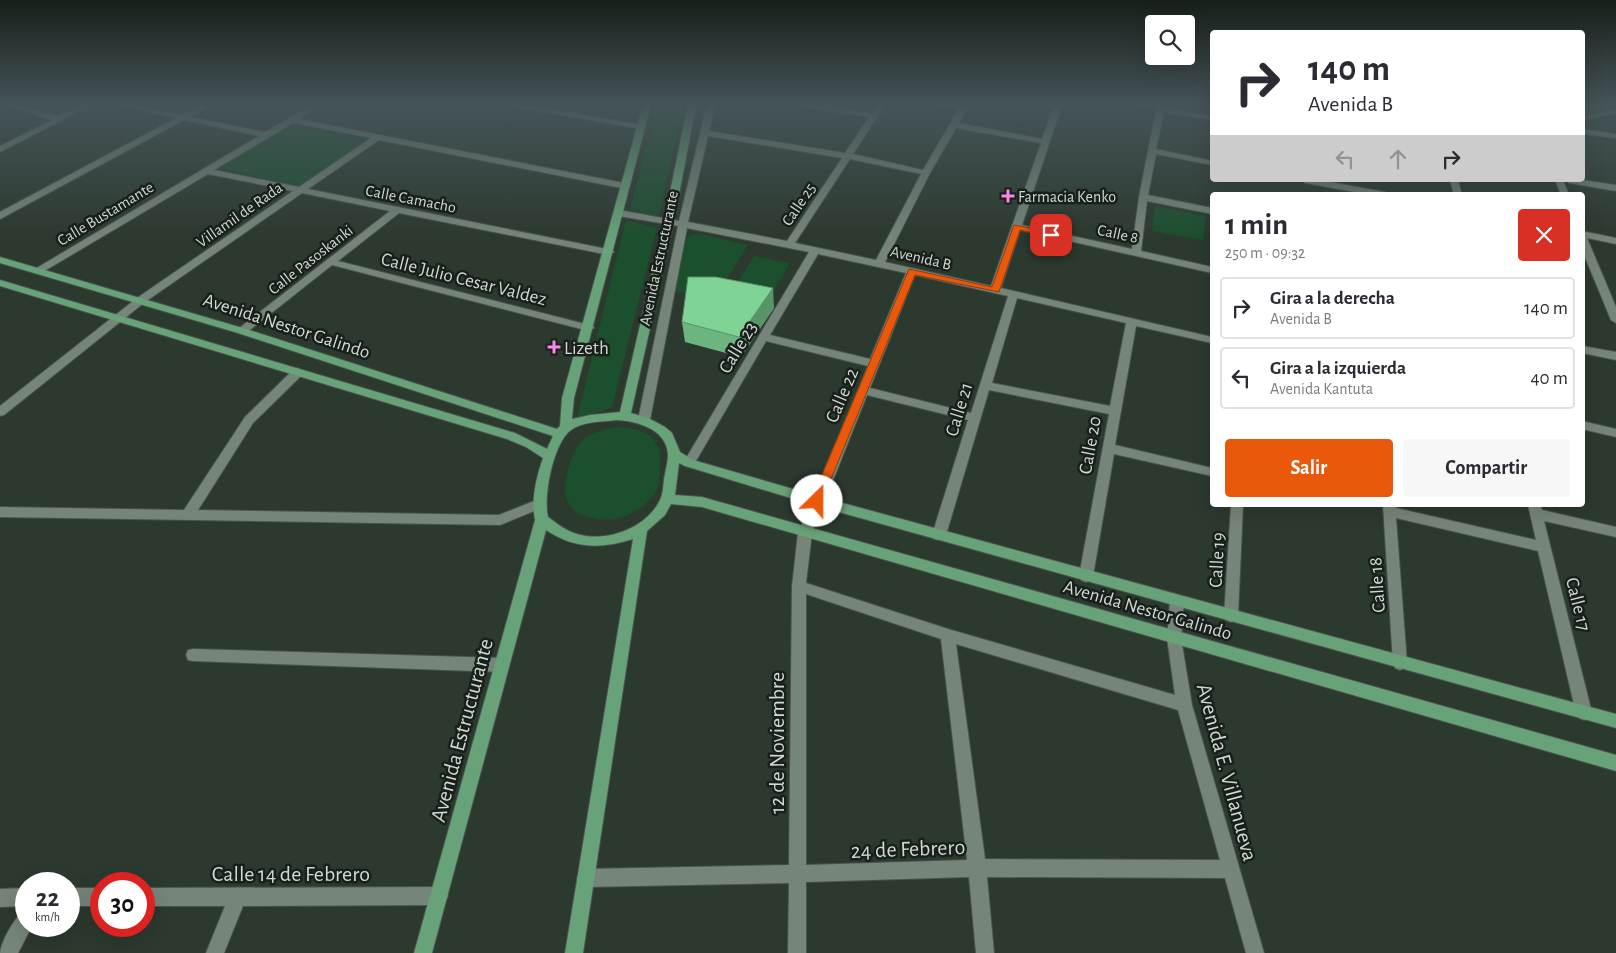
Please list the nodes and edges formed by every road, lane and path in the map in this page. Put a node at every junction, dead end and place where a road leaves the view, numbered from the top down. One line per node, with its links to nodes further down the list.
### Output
1 (124, 149): 27 (street)
2 (243, 149): 15 (street, Calle Bustamante)
3 (358, 149): 21 (street, Villamil de Rada)
4 (445, 149): 19 (street)
5 (636, 149): 19 (main road)
6 (683, 149): 28 (main road, Avenida Estructurante)
7 (701, 149): 29 (street, Avenida Estructurante)
8 (807, 149): 13 (street)
9 (852, 149): 13 (street, Calle 25)
10 (940, 149): 16 (street)
11 (1043, 149): 30 (street)
12 (1152, 151): 14 (street); 23 (street)
13 (848, 156): 16 (street); 34 (street, Calle 25)
14 (1210, 163)
15 (207, 170): 21 (street, Calle Camacho); 42 (street, Calle Bustamante)
16 (926, 173): 40 (street)
17 (1316, 182): 22 (street)
18 (1581, 182): 20 (street)
19 (626, 186): 26 (main road)
20 (1616, 188)
21 (298, 190): 24 (street, Calle Camacho); 47 (street, Villamil de Rada)
22 (1369, 192)
23 (1143, 197): 25 (street); 37 (street)
24 (397, 210): 36 (street, Calle Camacho); 39 (street, Calle Pasoskanki)
25 (1210, 211)
26 (620, 213): 28 (street, Avenida B); 36 (main road)
27 (0, 216)
28 (669, 221): 29 (street, Avenida B); 63 (main road, Avenida Estructurante)
29 (683, 224): 34 (street, Avenida B); 65 (street, Avenida Estructurante)
30 (1017, 227): 37 (street, Calle 8); 45 (street)
31 (1585, 236): 32 (street)
32 (1616, 241)
33 (1585, 243): 49 (street)
34 (789, 245): 35 (street, Avenida B)
35 (815, 250): 40 (street, Avenida B); 53 (street, Calle 23)
36 (609, 252): 51 (main road)
37 (1136, 253): 41 (street, Calle 8)
38 (0, 260): 42 (main road, Avenida Nestor Galindo)
39 (331, 262): 51 (street, Calle Julio Cesar Valdez); 52 (street, Calle Pasoskanki)
40 (879, 264): 43 (street, Avenida B)
41 (1210, 270)
42 (38, 271): 47 (main road, Avenida Nestor Galindo)
43 (912, 271): 45 (street, Avenida B); 57 (street, Calle 22)
44 (0, 283): 48 (main road)
45 (995, 290): 46 (street, Avenida B)
46 (1013, 295): 50 (street, Avenida B); 59 (street, Calle 21)
47 (141, 300): 48 (street, Villamil de Rada); 52 (main road, Avenida Nestor Galindo)
48 (118, 318): 58 (main road); 62 (street, Villamil de Rada)
49 (1616, 320)
50 (1131, 322): 54 (street, Avenida B); 61 (street, Calle 20)
51 (589, 328): 67 (main road)
52 (242, 331): 67 (main road, Avenida Nestor Galindo)
53 (763, 337): 57 (street); 72 (street, Calle 23)
54 (1210, 340)
55 (1585, 350): 56 (street)
56 (1616, 356)
57 (874, 364): 60 (street, Calle 22)
58 (298, 372): 71 (main road); 81 (street)
59 (985, 385): 61 (street); 64 (street, Calle 21)
60 (863, 390): 64 (street); 75 (street, Calle 22)
61 (1114, 411): 69 (street, Calle 20)
62 (0, 412)
63 (625, 416): 65 (main road); 67 (main road)
64 (975, 418): 85 (street, Calle 21)
65 (644, 420): 70 (main road)
66 (1585, 426): 68 (street)
67 (563, 431): 71 (main road)
68 (1616, 433)
69 (1108, 448): 73 (street); 87 (street, Calle 20)
70 (674, 454): 72 (main road, Avenida Nestor Galindo); 74 (main road)
71 (549, 456): 80 (main road)
72 (689, 463): 75 (main road, Avenida Nestor Galindo)
73 (1210, 472)
74 (668, 499): 82 (main road); 83 (main road, Avenida Nestor Galindo)
75 (817, 501): 83 (street, Calle 22); 85 (main road, Avenida Nestor Galindo)
76 (1237, 507): 90 (street, Calle 19)
77 (1389, 508): 86 (street); 94 (street, Calle 18)
78 (1535, 510): 84 (street); 86 (street, Calle 17)
79 (0, 512): 81 (street)
80 (541, 512): 81 (street); 82 (main road); 95 (main road, Avenida Estructurante)
81 (188, 515)
82 (642, 529): 103 (main road)
83 (805, 532): 88 (street, 12 de Noviembre); 92 (main road, Avenida Nestor Galindo)
84 (1616, 532)
85 (939, 535): 87 (main road, Avenida Nestor Galindo)
86 (1544, 547): 97 (street, Calle 17)
87 (1086, 576): 89 (main road, Avenida Nestor Galindo)
88 (799, 586): 91 (street); 102 (street, 12 de Noviembre)
89 (1177, 601): 90 (main road, Avenida Nestor Galindo); 92 (street, Avenida E. Villanueva)
90 (1232, 616): 94 (main road, Avenida Nestor Galindo)
91 (948, 635): 96 (street); 100 (street)
92 (1174, 638): 96 (street, Avenida E. Villanueva); 99 (main road, Avenida Nestor Galindo)
93 (193, 655): 95 (street)
94 (1400, 662): 97 (main road, Avenida Nestor Galindo)
95 (502, 665): 104 (main road, Avenida Estructurante)
96 (1184, 705): 101 (street, Avenida E. Villanueva)
97 (1584, 713): 98 (main road, Avenida Nestor Galindo)
98 (1616, 721)
99 (1616, 763)
100 (977, 868): 101 (street, 24 de Febrero); 102 (street, 24 de Febrero); 115 (street)
101 (1231, 869): 116 (street, Avenida E. Villanueva)
102 (798, 874): 103 (street, 24 de Febrero); 114 (street, 12 de Noviembre)
103 (586, 878): 113 (main road)
104 (439, 896): 107 (street, Calle 14 de Febrero); 112 (main road, Avenida Estructurante)
105 (15, 897): 108 (street)
106 (155, 897): 107 (street, Calle 14 de Febrero)
107 (237, 897): 111 (street)
108 (0, 898)
109 (16, 937): 110 (street)
110 (8, 953)
111 (215, 953)
112 (423, 953)
113 (574, 953)
114 (798, 953)
115 (985, 953)
116 (1255, 953)

